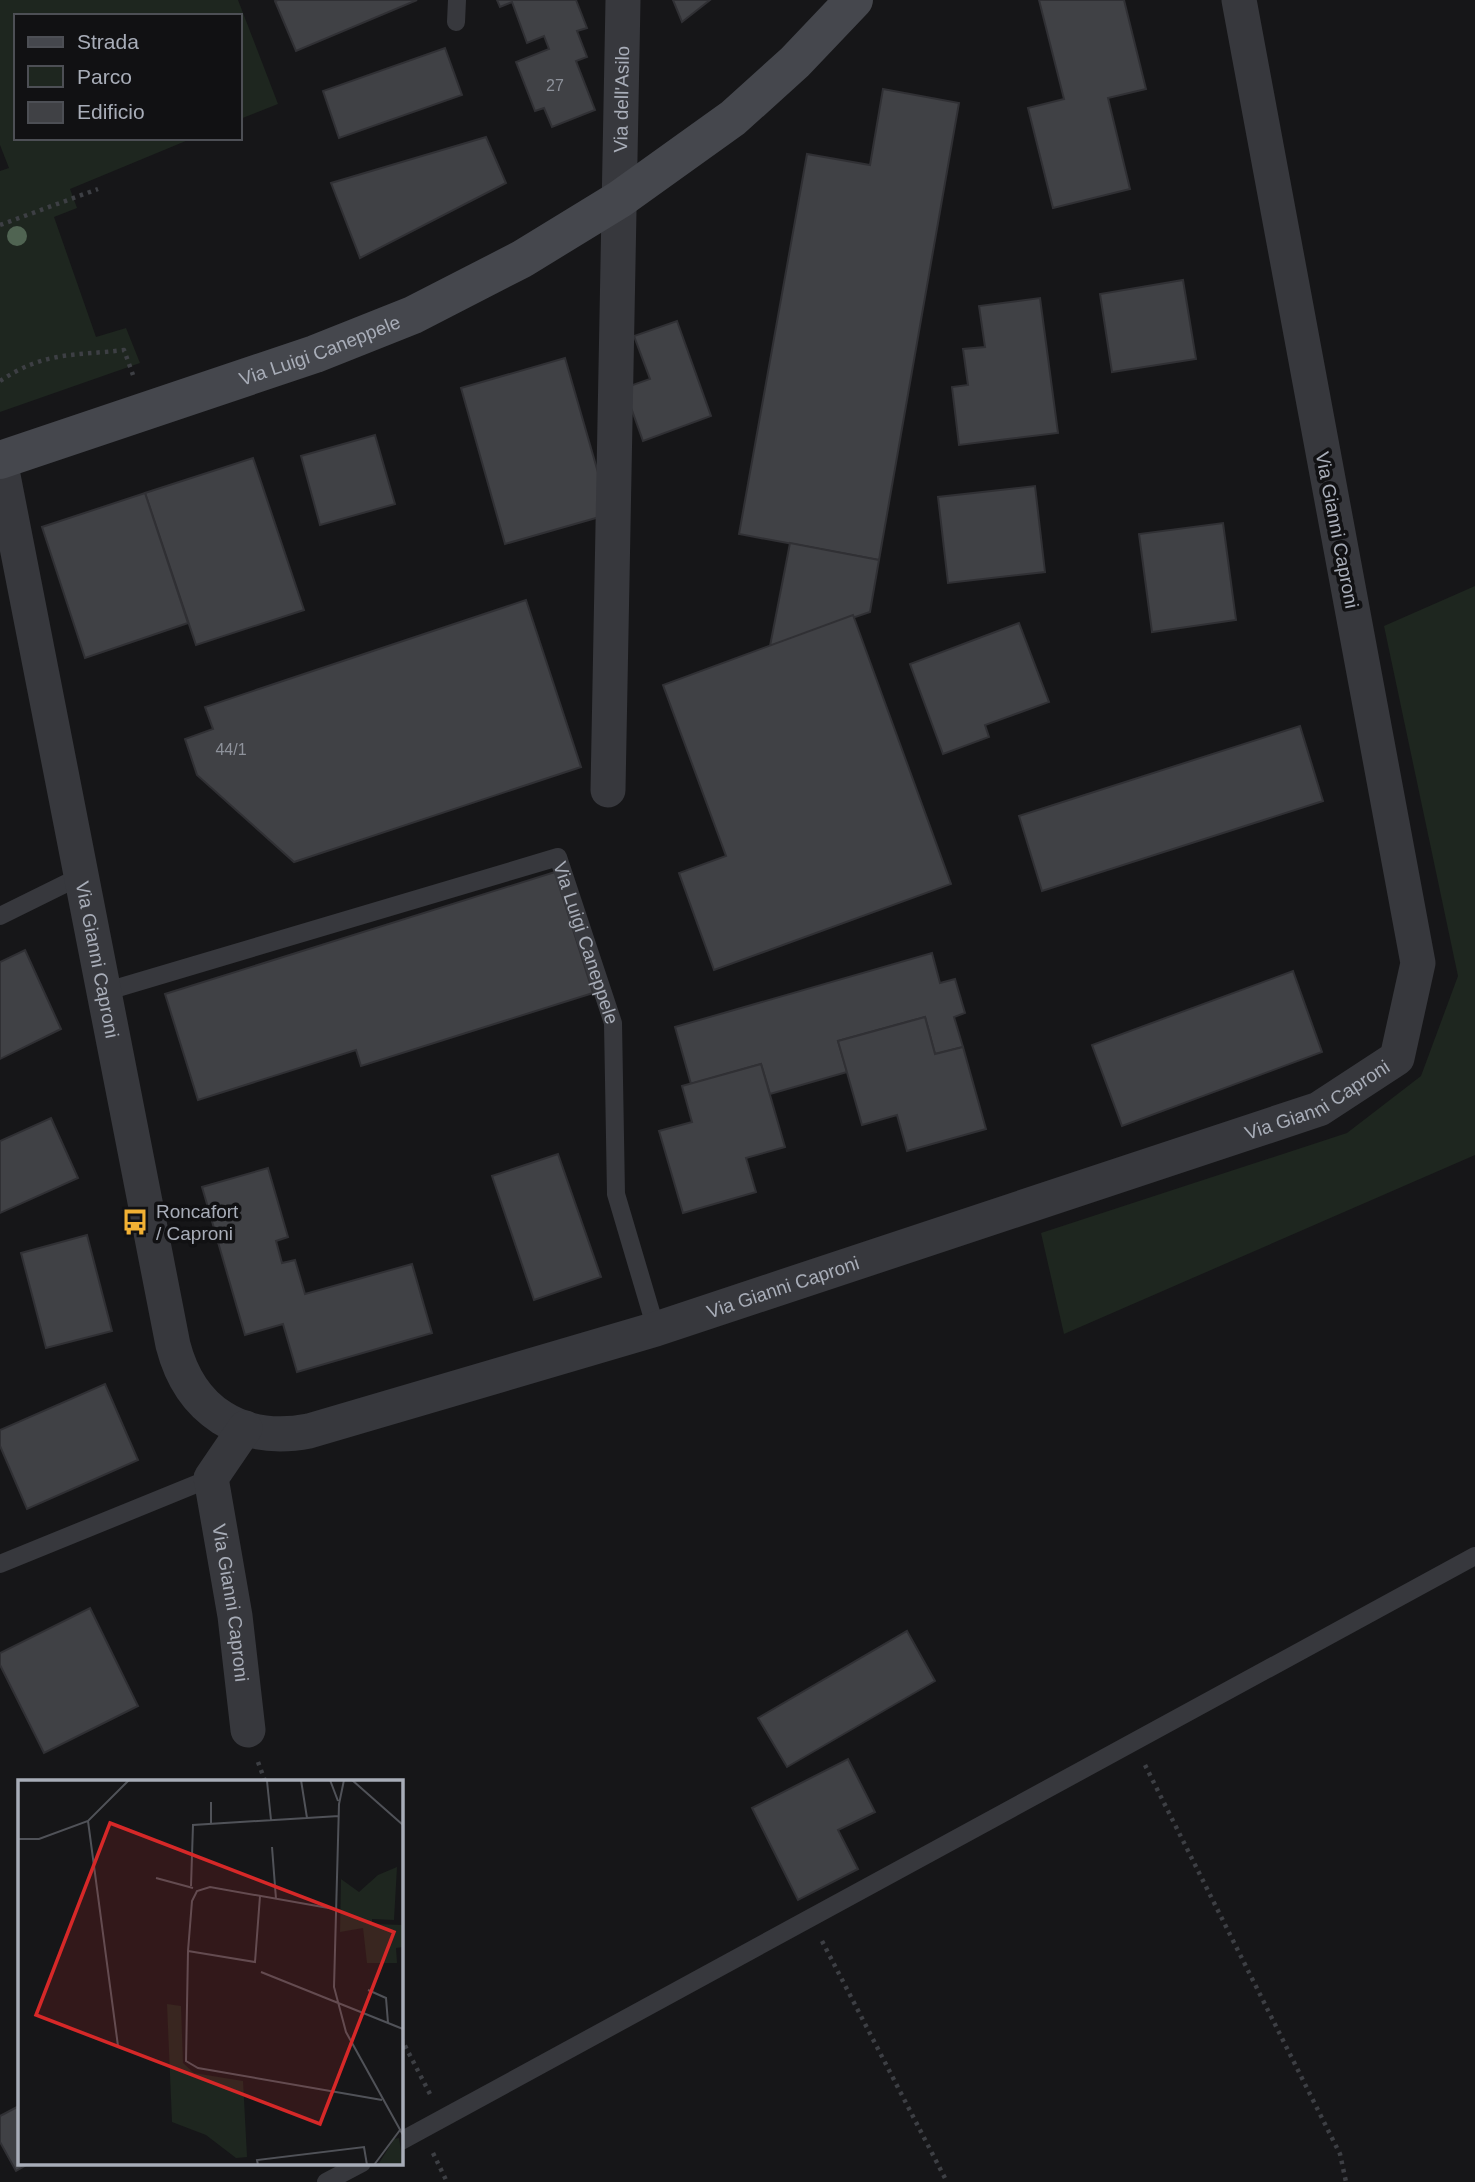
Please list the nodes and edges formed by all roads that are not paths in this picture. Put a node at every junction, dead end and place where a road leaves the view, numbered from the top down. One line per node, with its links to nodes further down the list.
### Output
1 (457, 0): 5 (lane)
2 (623, 0): 6 (street, Via dell'Asilo)
3 (854, 0): 6 (street, Via Luigi Caneppele)
4 (1239, 0): 12 (street, Via Gianni Caproni)
5 (456, 22)
6 (620, 199): 7 (street, Via Luigi Caneppele); 8 (street)
7 (0, 460): 9 (street, Via Gianni Caproni)
8 (608, 790)
9 (81, 876): 10 (lane); 11 (street, Via Gianni Caproni)
10 (0, 916)
11 (104, 992): 12 (lane, Via Luigi Caneppele); 13 (street, Via Gianni Caproni)
12 (656, 1329): 13 (street, Via Gianni Caproni)
13 (245, 1428): 14 (street)
14 (211, 1478): 16 (lane); 17 (street, Via Gianni Caproni)
15 (1475, 1556): 18 (lane)
16 (0, 1563)
17 (248, 1730)
18 (402, 2140)
19 (360, 2164): 20 (lane)
20 (326, 2182)

